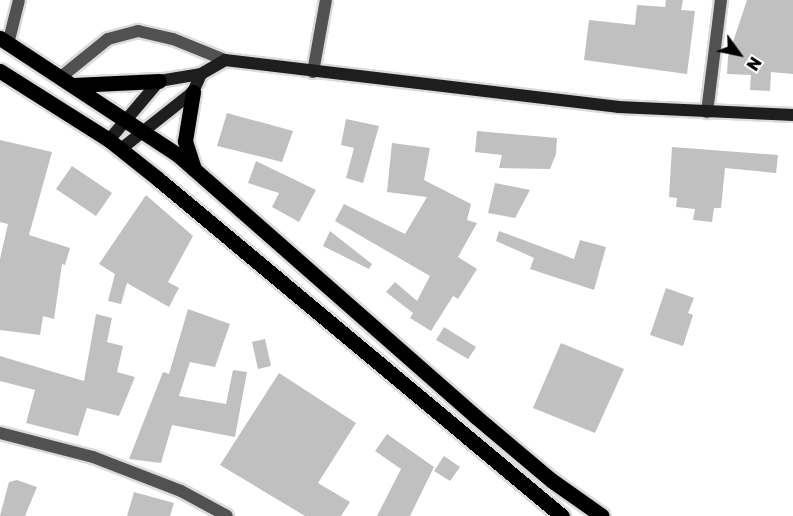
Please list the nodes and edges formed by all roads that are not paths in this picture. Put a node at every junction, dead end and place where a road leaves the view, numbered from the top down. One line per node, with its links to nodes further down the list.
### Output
1 (19, 0): 4 (street)
2 (326, 0): 7 (street)
3 (721, 0): 12 (street)
4 (4, 41): 9 (main road)
5 (225, 60): 7 (main road); 8 (main road); 9 (street)
6 (0, 71): 16 (main road)
7 (313, 72): 12 (main road)
8 (201, 74): 10 (main road); 11 (main road)
9 (67, 81): 10 (main road); 14 (main road)
10 (159, 81): 14 (main road)
11 (193, 92): 15 (main road); 17 (main road)
12 (707, 112): 13 (main road)
13 (793, 115)
14 (126, 119): 15 (main road); 16 (main road)
15 (141, 130): 16 (main road); 17 (main road)
16 (115, 145): 20 (main road)
17 (194, 169): 21 (main road)
18 (0, 433): 19 (street)
19 (226, 516)
20 (562, 516)
21 (602, 516)

